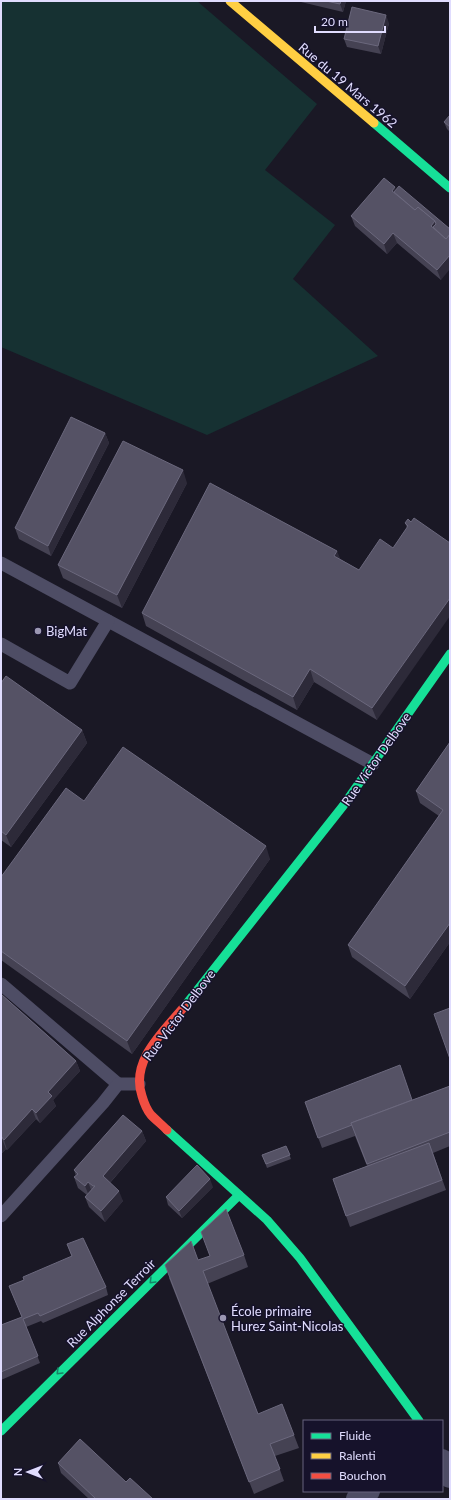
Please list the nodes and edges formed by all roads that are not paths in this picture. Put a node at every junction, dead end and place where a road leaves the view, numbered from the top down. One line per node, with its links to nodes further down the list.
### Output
1 (230, 1): 2 (street, Rue du 19 Mars 1962)
2 (450, 188)
3 (1, 563): 4 (lane)
4 (108, 621): 5 (lane); 7 (lane)
5 (1, 644)
6 (450, 654): 7 (street, Rue Victor Delbove)
7 (373, 764): 10 (street, Rue Victor Delbove)
8 (1, 984): 9 (lane)
9 (118, 1084): 10 (lane); 12 (lane)
10 (139, 1084): 11 (street, Rue Victor Delbove)
11 (239, 1195): 13 (street, Rue Victor Delbove); 14 (street, Rue Alphonse Terroir, one-way to 14)
12 (1, 1216)
13 (418, 1420)
14 (1, 1431)
15 (443, 1462): 16 (street)
16 (450, 1477)
17 (368, 1492): 18 (street)
18 (357, 1499)

